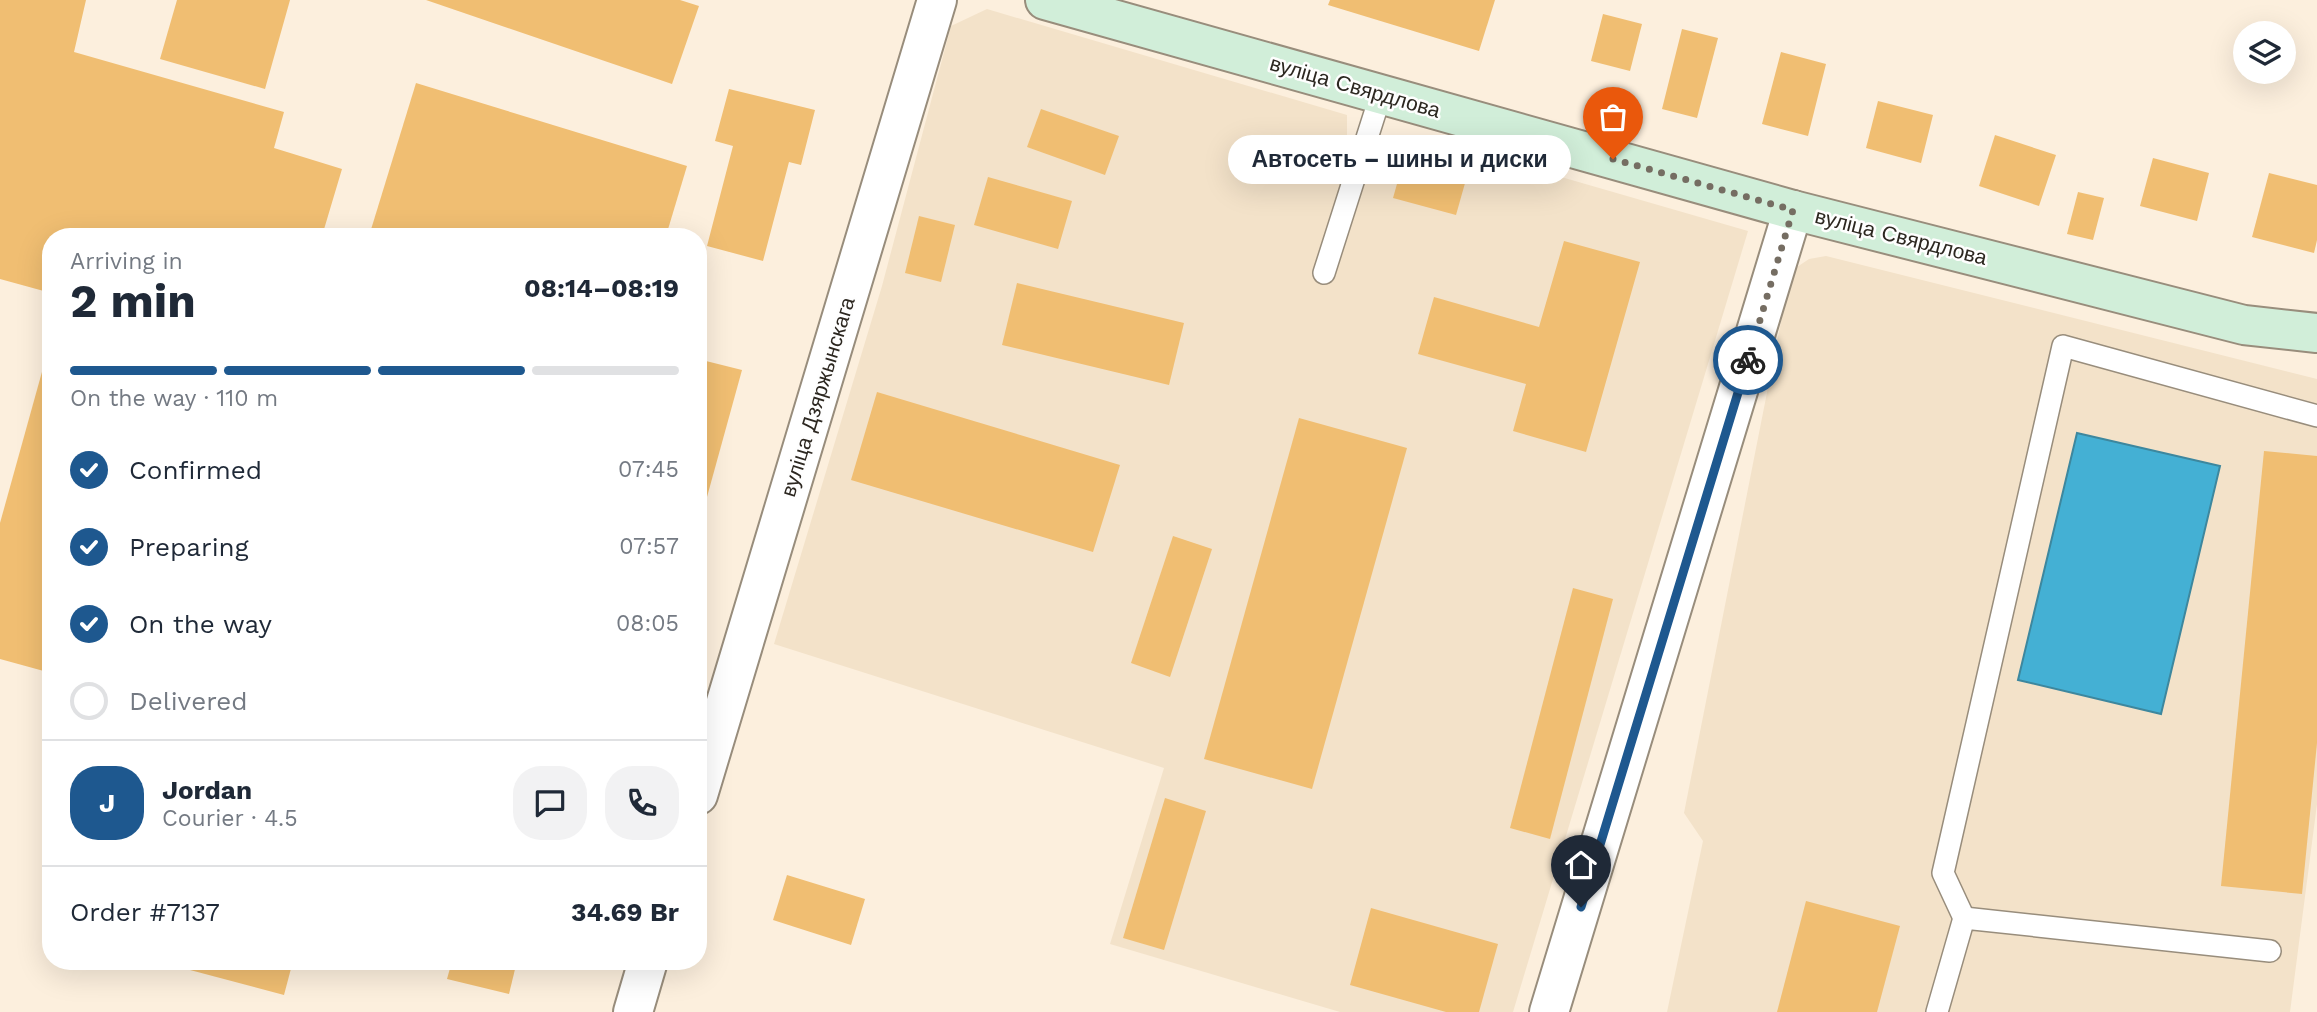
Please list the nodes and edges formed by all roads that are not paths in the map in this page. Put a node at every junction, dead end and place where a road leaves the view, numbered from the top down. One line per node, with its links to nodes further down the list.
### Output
1 (937, 0): 8 (street, вуліца Дзяржынскага)
2 (1045, 0): 3 (street, вуліца Свярдлова)
3 (1381, 94): 4 (street, вуліца Свярдлова); 5 (lane)
4 (1793, 210): 6 (street, вуліца Свярдлова); 13 (street)
5 (1324, 273)
6 (2317, 334)
7 (2317, 416): 9 (lane)
8 (707, 765)
9 (1964, 918): 10 (lane); 14 (lane)
10 (2270, 951)
11 (645, 970): 12 (street)
12 (633, 1012)
13 (1549, 1012)
14 (1937, 1012)

